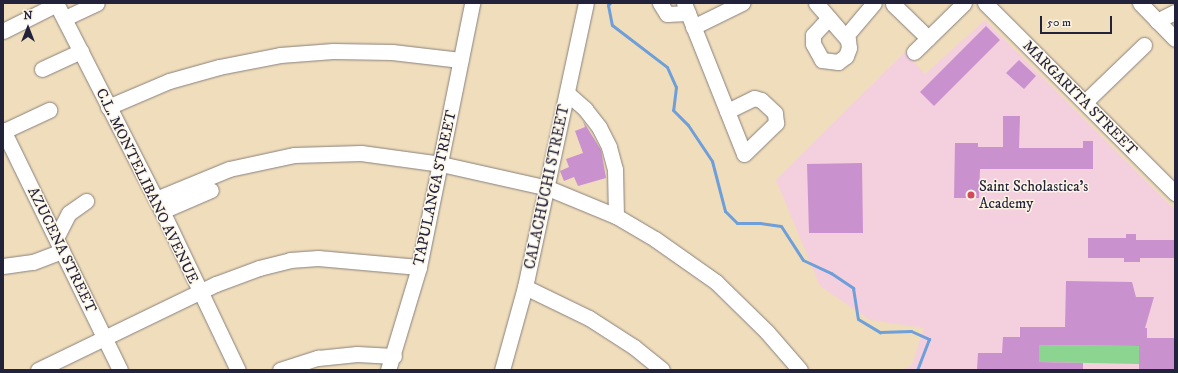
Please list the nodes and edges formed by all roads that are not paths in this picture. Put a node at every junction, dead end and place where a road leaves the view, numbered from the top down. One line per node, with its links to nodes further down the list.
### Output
1 (56, 3): 15 (street, C.L. MONTELIBANO AVENUE); 19 (street)
2 (97, 3): 15 (street)
3 (472, 3): 26 (street, TAPULANGA STREET)
4 (586, 3): 28 (street, CALACHUCHI STREET)
5 (660, 3): 13 (street)
6 (742, 3): 18 (street)
7 (816, 3): 16 (street)
8 (874, 3): 20 (street)
9 (985, 3): 29 (street, MARGARITA STREET)
10 (1140, 3): 17 (street)
11 (893, 4): 21 (street)
12 (956, 5): 21 (street)
13 (686, 8): 18 (street)
14 (1175, 12): 17 (street)
15 (65, 18): 24 (street, C.L. MONTELIBANO AVENUE)
16 (829, 18): 20 (street); 20 (street)
17 (1158, 21): 22 (street)
18 (693, 27): 32 (street)
19 (3, 31)
20 (846, 36)
21 (928, 38): 25 (street)
22 (1175, 39)
23 (1144, 44): 29 (street)
24 (81, 51): 27 (street); 30 (street, C.L. MONTELIBANO AVENUE)
25 (914, 52)
26 (461, 60): 30 (street); 34 (street, TAPULANGA STREET)
27 (42, 69)
28 (568, 94): 35 (street, CALACHUCHI STREET); 40 (street)
29 (1085, 102): 37 (street, MARGARITA STREET)
30 (108, 107): 39 (street, C.L. MONTELIBANO AVENUE)
31 (48, 110): 33 (street)
32 (727, 111)
33 (3, 130): 41 (street, AZUCENA STREET)
34 (441, 164): 35 (street); 39 (street); 43 (street, TAPULANGA STREET)
35 (548, 188): 40 (street); 44 (street, CALACHUCHI STREET)
36 (211, 190): 39 (street)
37 (1175, 193)
38 (86, 201): 41 (street)
39 (159, 205): 45 (street, C.L. MONTELIBANO AVENUE)
40 (616, 216): 55 (street)
41 (59, 244): 42 (street); 46 (street, AZUCENA STREET)
42 (3, 266)
43 (419, 267): 45 (street); 47 (street, TAPULANGA STREET)
44 (525, 287): 53 (street, CALACHUCHI STREET); 54 (street)
45 (200, 292): 46 (street); 50 (street, C.L. MONTELIBANO AVENUE)
46 (105, 338): 48 (street); 49 (street, AZUCENA STREET)
47 (394, 356): 51 (street); 52 (street, TAPULANGA STREET)
48 (38, 370)
49 (120, 370)
50 (238, 370)
51 (280, 370)
52 (388, 370)
53 (502, 370)
54 (662, 370)
55 (800, 370)

